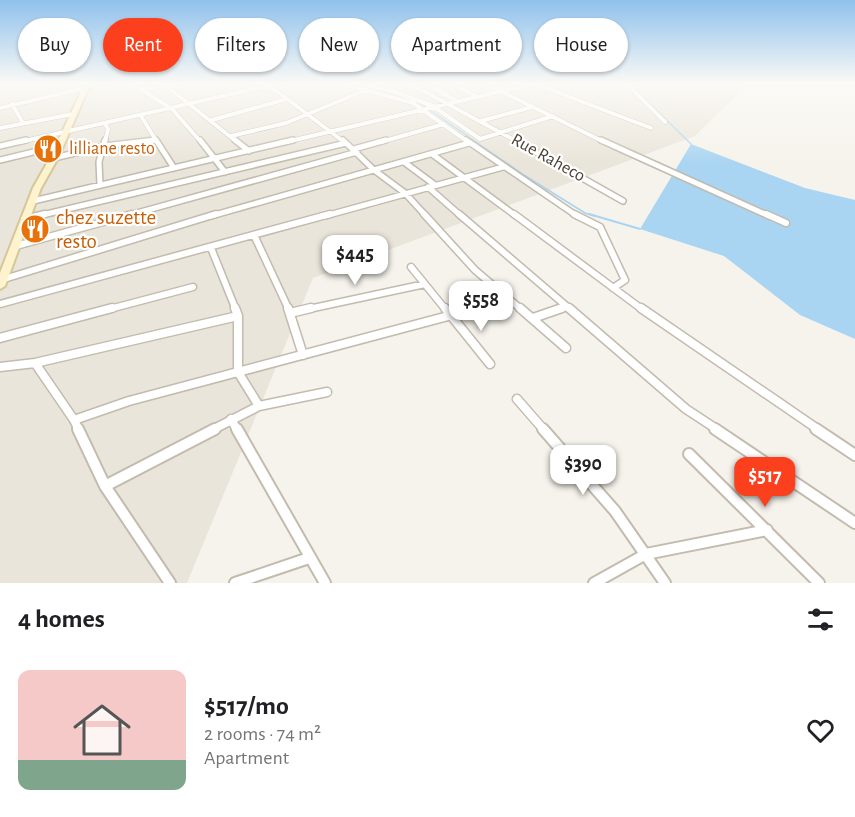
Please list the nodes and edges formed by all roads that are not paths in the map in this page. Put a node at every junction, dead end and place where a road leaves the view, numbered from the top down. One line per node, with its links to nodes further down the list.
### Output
1 (15, 110): 24 (street)
2 (74, 110): 17 (main road)
3 (167, 110): 19 (street)
4 (173, 110): 45 (street)
5 (200, 110): 21 (street)
6 (247, 110): 21 (street)
7 (303, 110): 18 (street)
8 (318, 110): 18 (street)
9 (417, 110): 29 (street)
10 (424, 110): 25 (street)
11 (438, 110): 30 (street)
12 (461, 110): 22 (street, Rue Raheco)
13 (520, 110): 22 (street)
14 (539, 110): 20 (street)
15 (605, 110): 28 (street)
16 (653, 110): 23 (street)
17 (73, 114): 24 (street); 31 (main road)
18 (309, 114): 29 (street); 32 (street)
19 (141, 116): 26 (street); 33 (street)
20 (552, 116): 30 (street); 59 (street)
21 (212, 120): 32 (street)
22 (480, 121): 30 (street, Rue Raheco)
23 (665, 122)
24 (22, 123): 27 (street)
25 (444, 123): 36 (street); 41 (street)
26 (105, 124): 31 (street); 39 (street)
27 (0, 128)
28 (651, 128)
29 (328, 130): 34 (street); 35 (street)
30 (502, 132): 57 (street, Rue Raheco)
31 (65, 133): 37 (street); 38 (main road)
32 (231, 136): 40 (street)
33 (156, 140): 39 (street); 49 (street)
34 (285, 141): 40 (street); 43 (street)
35 (346, 143): 41 (street); 43 (street)
36 (470, 143): 42 (street); 48 (street)
37 (0, 146)
38 (58, 146): 44 (main road); 46 (street)
39 (104, 146): 44 (street); 53 (street)
40 (249, 151): 45 (street)
41 (355, 151): 50 (street); 61 (street)
42 (432, 154): 47 (street); 52 (street)
43 (292, 157): 51 (street)
44 (54, 158): 56 (main road)
45 (216, 158): 49 (street); 51 (street)
46 (0, 160)
47 (404, 162): 50 (street); 54 (street)
48 (503, 167): 52 (street); 67 (street)
49 (174, 168): 53 (street)
50 (374, 170): 55 (street); 64 (street)
51 (225, 172): 58 (street)
52 (467, 176): 54 (street); 67 (street)
53 (100, 185): 56 (street)
54 (432, 186): 55 (street); 69 (street)
55 (405, 193): 60 (street); 73 (street)
56 (33, 201): 58 (main road)
57 (623, 201)
58 (24, 219): 61 (main road)
59 (786, 224)
60 (254, 235): 62 (street); 70 (street)
61 (16, 246): 64 (main road)
62 (211, 248): 68 (street); 72 (street)
63 (411, 267): 65 (street)
64 (2, 283)
65 (424, 284): 70 (street); 71 (street)
66 (193, 287): 74 (street)
67 (613, 288): 87 (street)
68 (0, 304)
69 (566, 308): 73 (street); 89 (street)
70 (290, 313): 76 (street)
71 (452, 315): 76 (street); 78 (street)
72 (238, 316): 77 (street); 80 (street)
73 (533, 318): 75 (street)
74 (0, 338)
75 (566, 348)
76 (303, 355): 80 (street)
77 (35, 363): 79 (street); 85 (street)
78 (490, 364)
79 (0, 367)
80 (238, 372): 83 (street); 85 (street)
81 (327, 392): 83 (street)
82 (517, 399): 91 (street)
83 (259, 405): 84 (street)
84 (231, 419): 88 (street); 92 (street)
85 (74, 420): 88 (street)
86 (689, 454): 90 (street)
87 (855, 455)
88 (105, 486): 93 (street)
89 (855, 523)
90 (767, 530): 91 (street); 98 (street)
91 (646, 554): 96 (street); 97 (street)
92 (309, 558): 94 (street); 95 (street)
93 (170, 583)
94 (235, 583)
95 (325, 583)
96 (594, 583)
97 (665, 583)
98 (819, 583)

